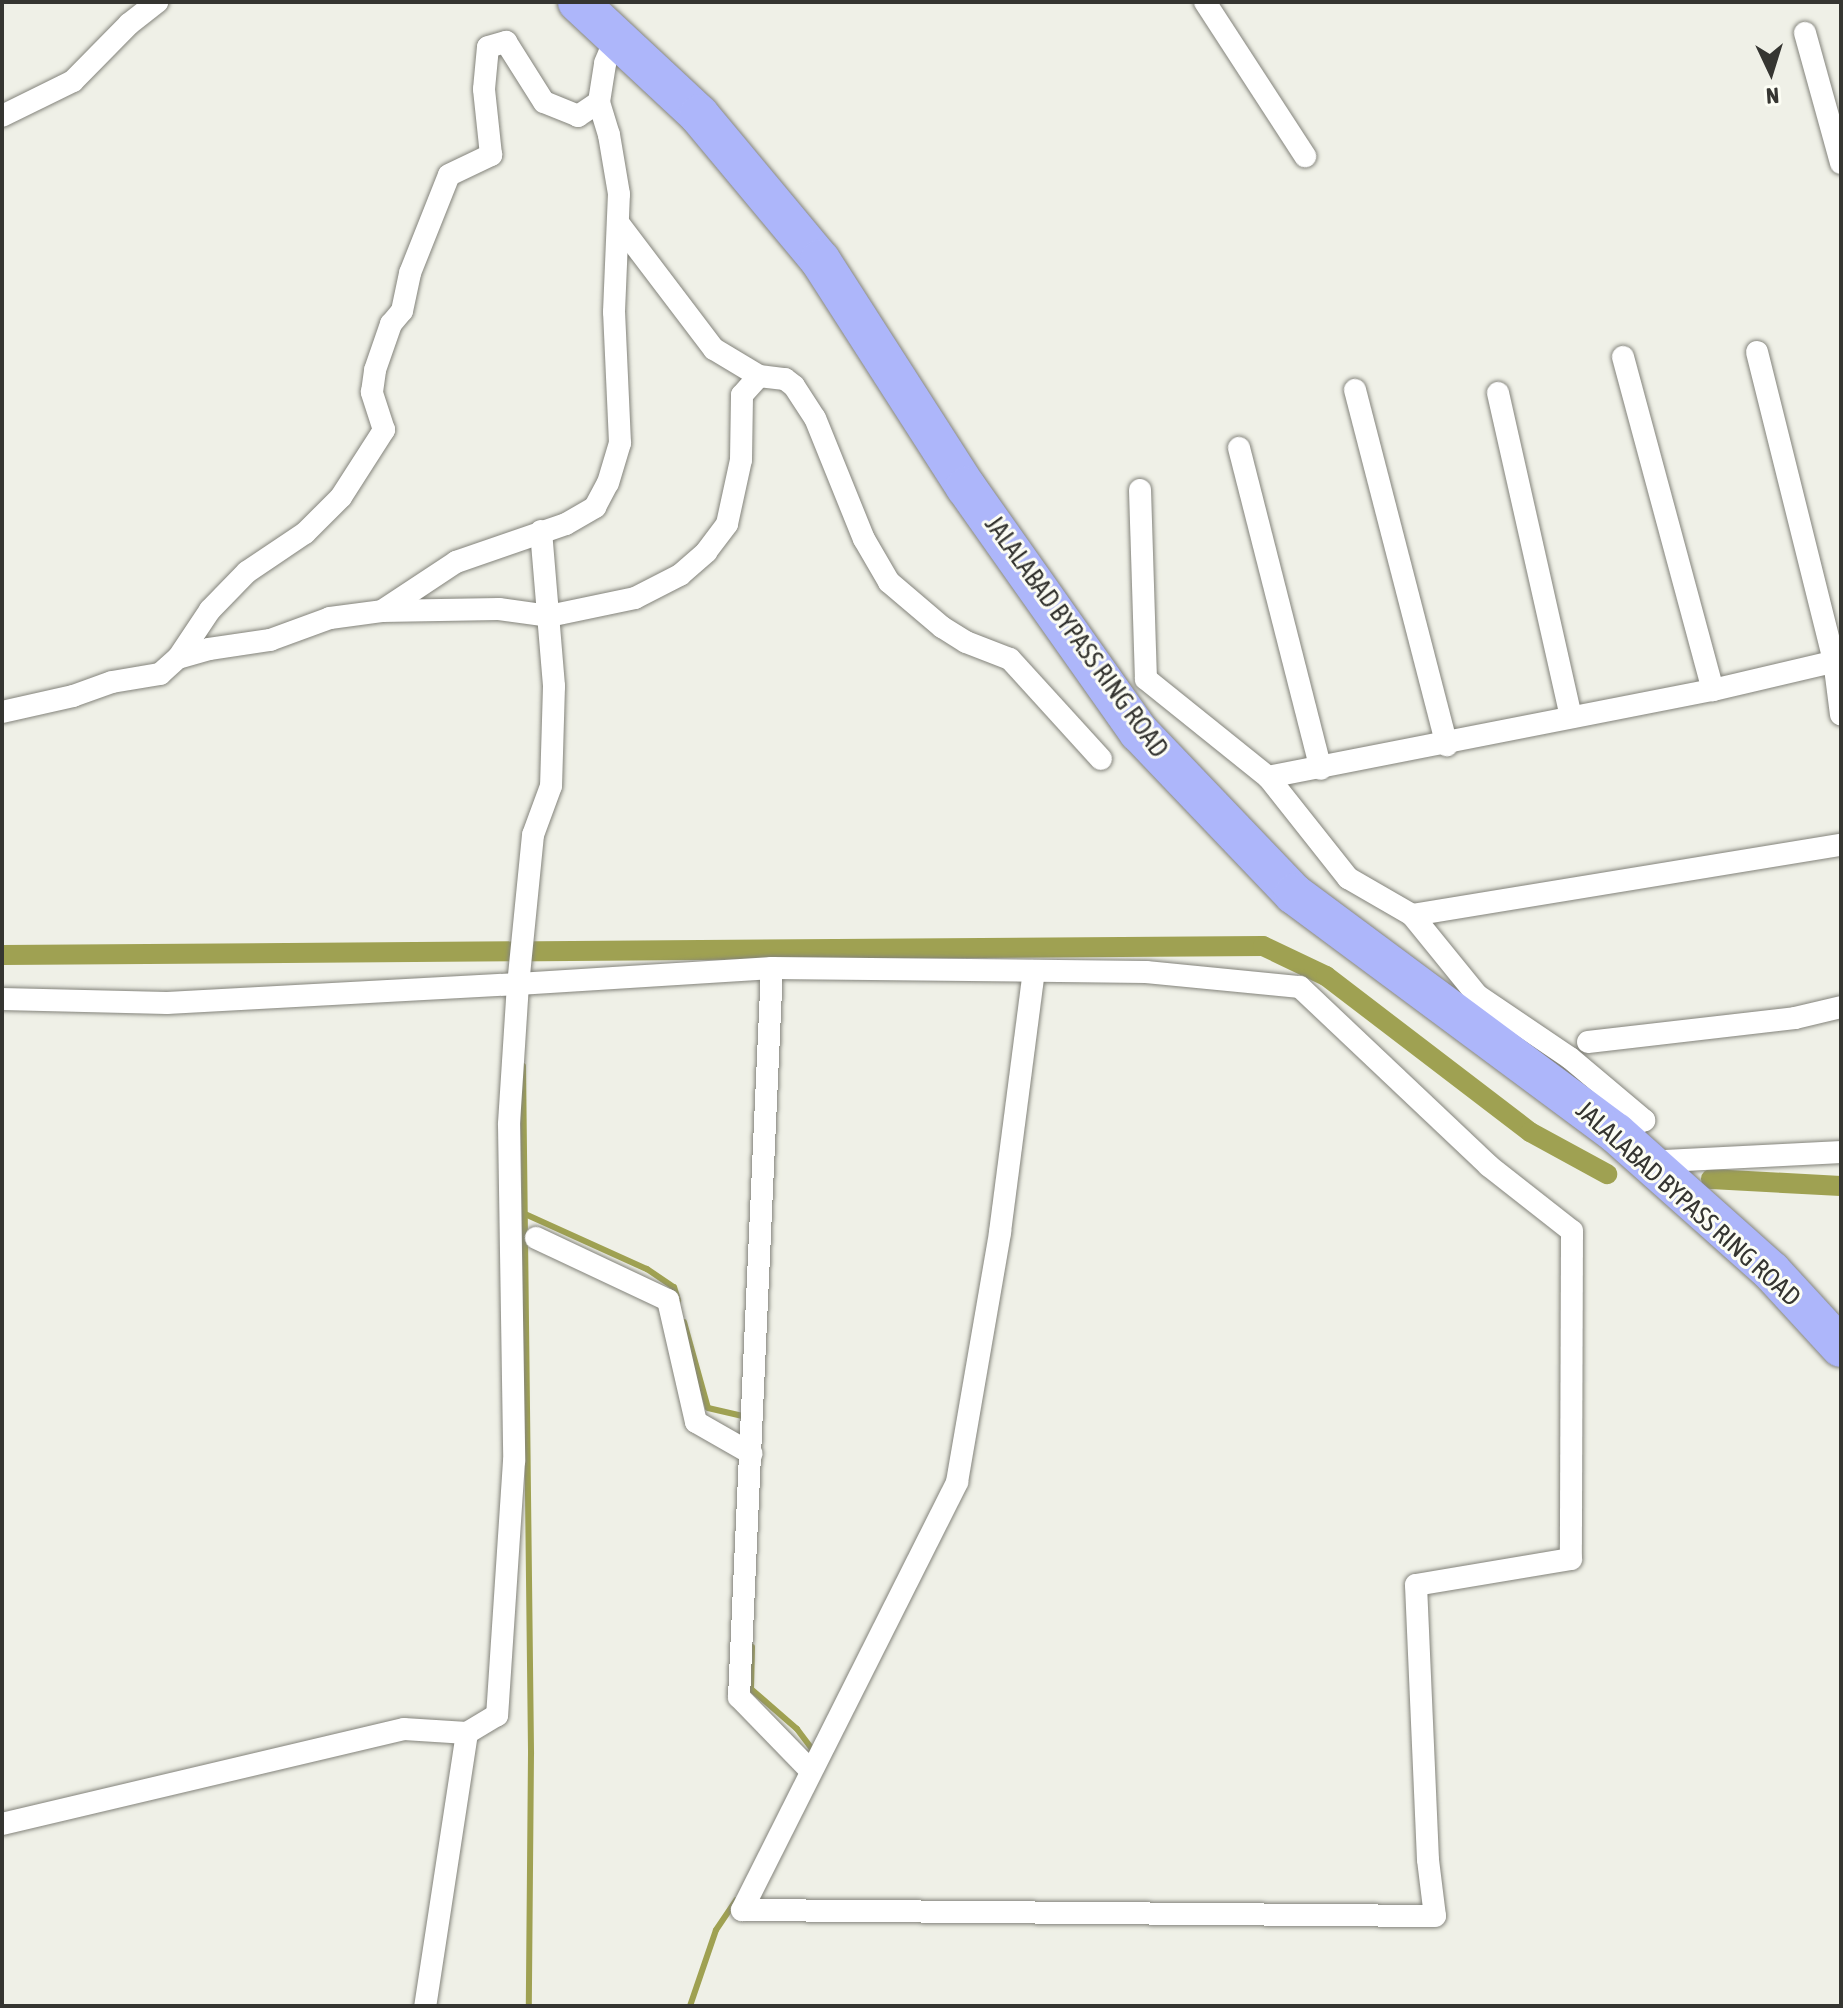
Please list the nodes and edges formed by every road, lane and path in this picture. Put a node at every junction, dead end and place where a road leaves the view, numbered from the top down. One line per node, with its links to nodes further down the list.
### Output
1 (157, 2): 7 (street)
2 (578, 2): 5 (highway, JALALABAD BYPASS RING ROAD)
3 (1205, 2): 8 (street)
4 (1805, 33): 9 (street)
5 (616, 37): 6 (street); 39 (highway, JALALABAD BYPASS RING ROAD)
6 (599, 102): 10 (street); 21 (street)
7 (2, 116)
8 (1305, 156)
9 (1841, 163)
10 (619, 224): 13 (street); 18 (street)
11 (1757, 352): 22 (street)
12 (1623, 357): 23 (street)
13 (759, 376): 20 (street); 28 (street)
14 (1355, 390): 27 (street)
15 (1498, 393): 26 (street)
16 (1239, 448): 29 (street)
17 (1140, 490): 30 (street)
18 (541, 531): 19 (street); 20 (street)
19 (382, 611): 20 (street); 21 (street)
20 (549, 616): 35 (street)
21 (178, 658): 24 (street)
22 (1837, 660): 23 (street); 25 (street)
23 (1713, 690): 26 (street)
24 (2, 712)
25 (1841, 715)
26 (1571, 717): 27 (street)
27 (1447, 745): 29 (street)
28 (1101, 759)
29 (1321, 769): 30 (street)
30 (1268, 777): 32 (street)
31 (1841, 845): 32 (street)
32 (1412, 915): 39 (street)
33 (772, 968): 34 (street); 35 (street); 44 (street)
34 (1034, 971): 46 (street); 46 (street)
35 (518, 984): 36 (street); 45 (street)
36 (2, 999)
37 (1841, 1007): 38 (street)
38 (1588, 1042)
39 (1616, 1133): 41 (highway, JALALABAD BYPASS RING ROAD)
40 (1841, 1152): 41 (street)
41 (1645, 1162): 43 (highway, JALALABAD BYPASS RING ROAD)
42 (536, 1238): 44 (street)
43 (1841, 1347)
44 (752, 1454): 46 (street)
45 (467, 1733): 47 (street); 48 (street)
46 (810, 1770)
47 (2, 1824)
48 (425, 2006)

